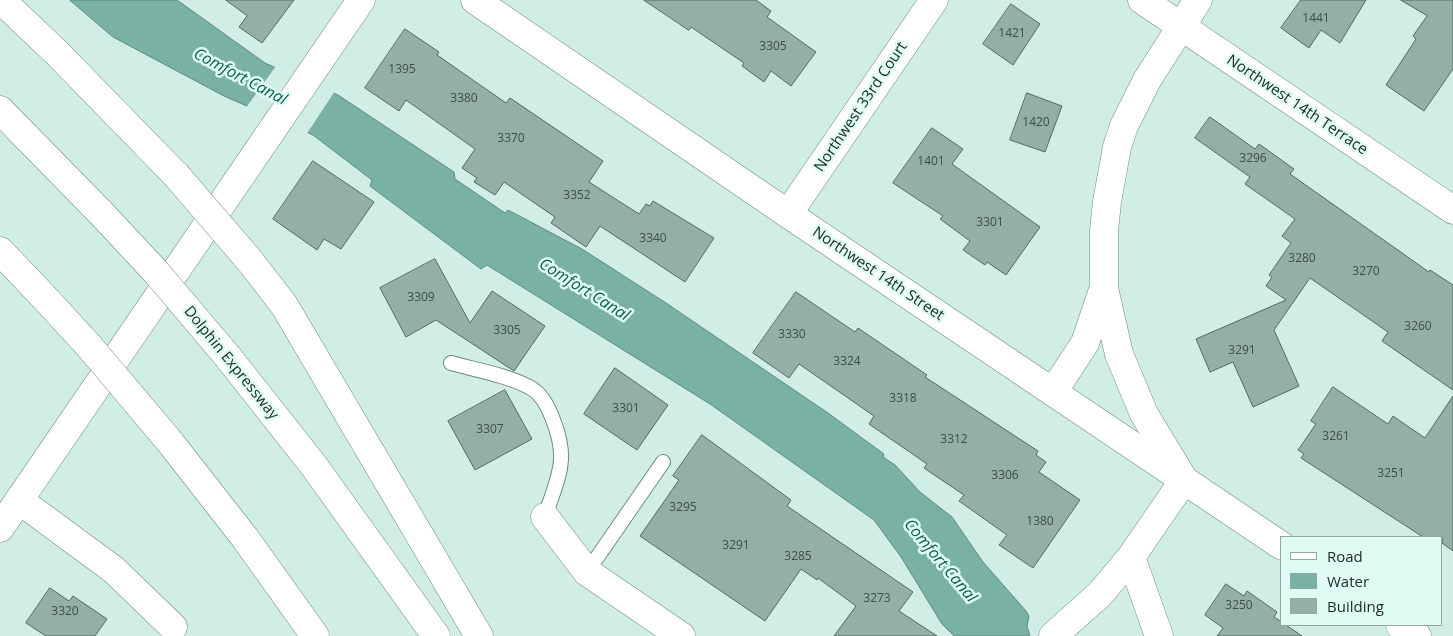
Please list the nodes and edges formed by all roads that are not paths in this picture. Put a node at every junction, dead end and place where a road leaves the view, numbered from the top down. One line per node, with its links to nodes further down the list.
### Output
1 (1, 0): 27 (main road, bridge)
2 (361, 0): 17 (main road)
3 (475, 0): 10 (main road, Northwest 14th Street)
4 (934, 0): 10 (main road, Northwest 33rd Court)
5 (1142, 0): 7 (main road, Northwest 14th Terrace)
6 (1198, 0): 7 (main road)
7 (1181, 26): 9 (main road, Northwest 14th Terrace); 12 (main road)
8 (0, 110): 26 (main road, Dolphin Expressway, bridge)
9 (1453, 210)
10 (788, 214): 14 (main road, Northwest 14th Street)
11 (0, 251): 25 (main road, bridge)
12 (1104, 287): 14 (main road); 16 (main road)
13 (451, 363): 18 (lane)
14 (1053, 392): 16 (main road, Northwest 14th Street)
15 (662, 462): 22 (lane)
16 (1184, 480): 20 (main road, Northwest 14th Street); 21 (main road)
17 (19, 500): 19 (main road); 24 (main road)
18 (545, 517): 22 (main road)
19 (0, 528)
20 (1280, 545)
21 (1132, 557): 29 (main road); 30 (main road)
22 (587, 572): 28 (main road)
23 (1402, 626): 31 (main road)
24 (173, 627)
25 (315, 636)
26 (436, 636)
27 (479, 636)
28 (681, 636)
29 (1053, 636)
30 (1159, 636)
31 (1417, 636)

